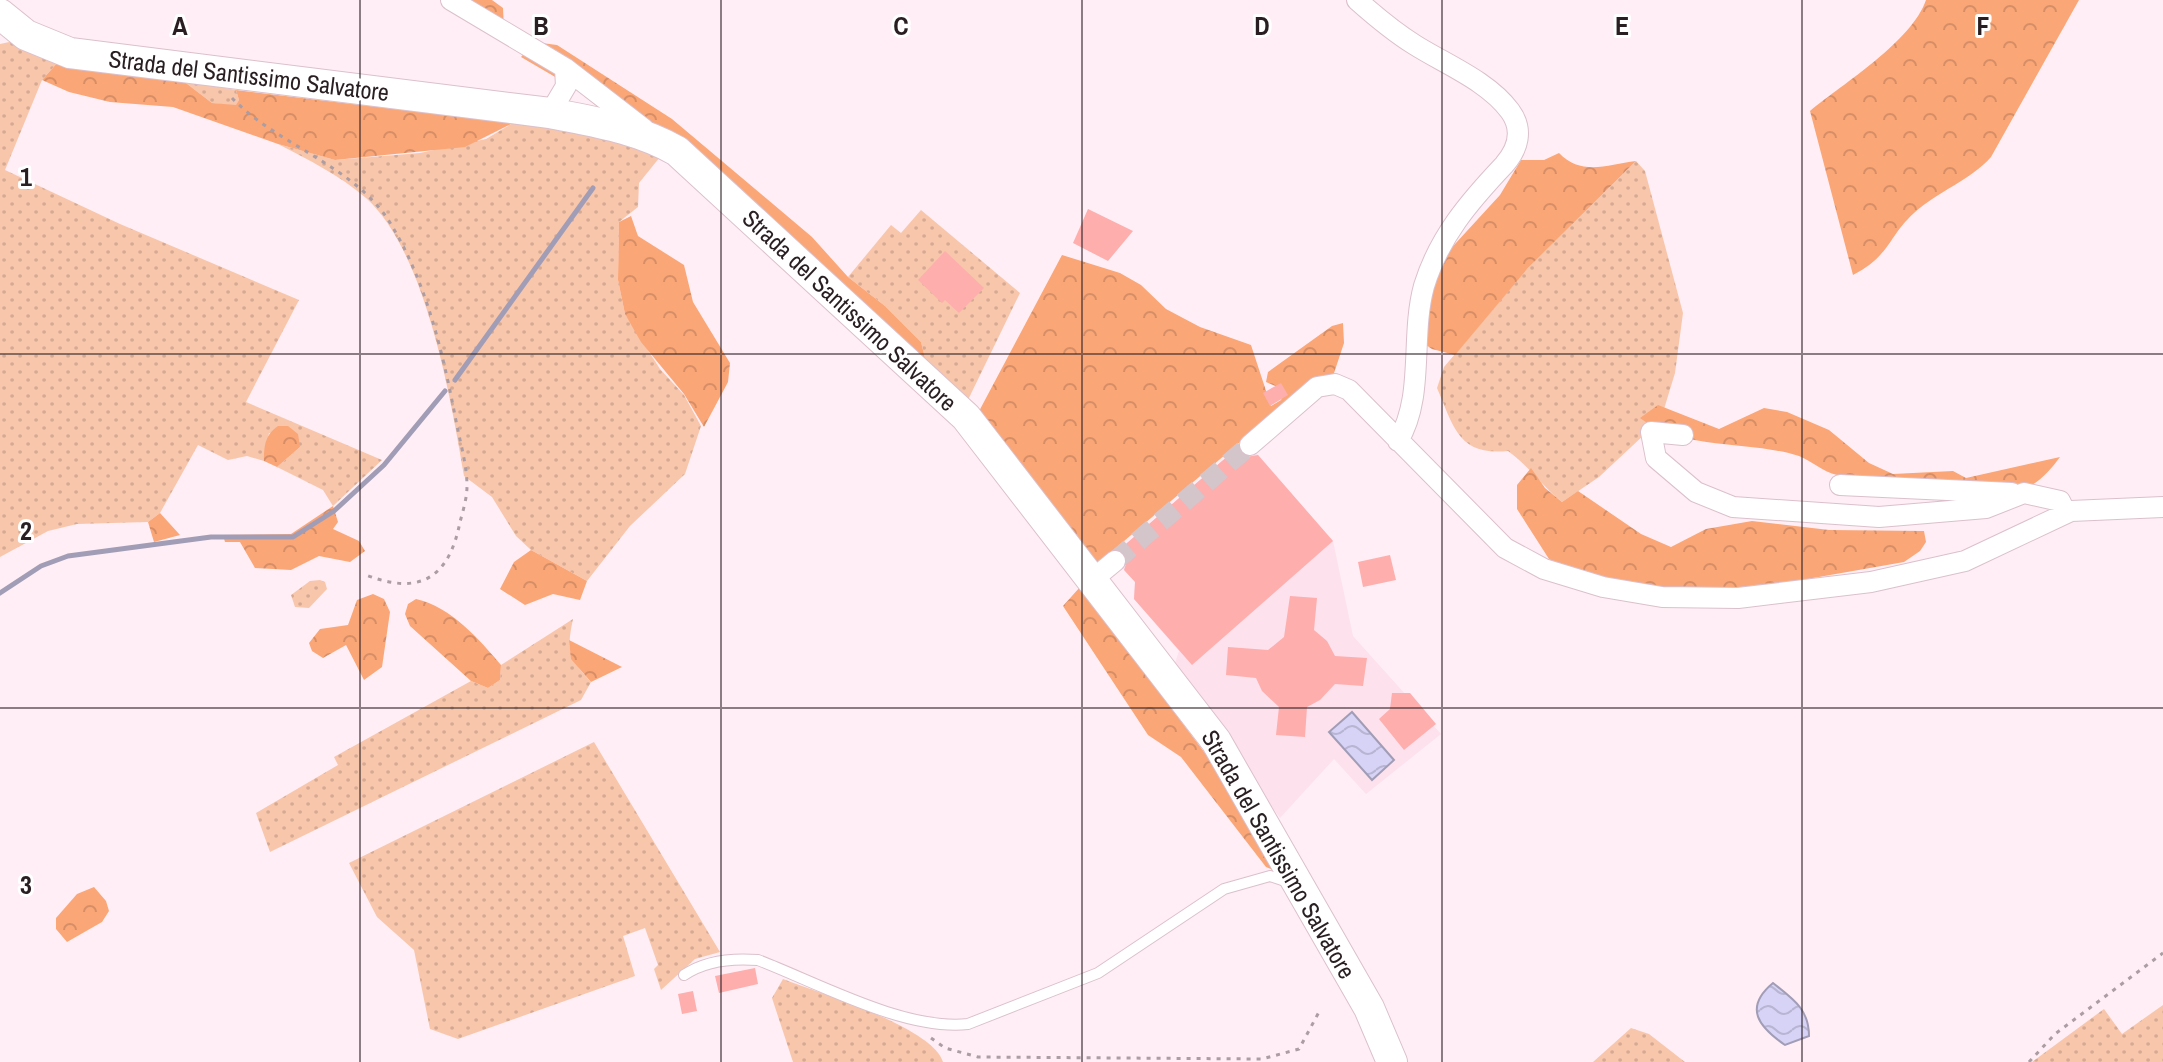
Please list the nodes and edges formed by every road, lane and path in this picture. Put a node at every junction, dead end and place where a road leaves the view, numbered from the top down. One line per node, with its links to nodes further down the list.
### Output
1 (451, 0): 4 (street)
2 (1357, 0): 9 (street)
3 (0, 14): 5 (street, Strada del Santissimo Salvatore)
4 (565, 68): 6 (street); 7 (street)
5 (224, 72): 6 (street, Strada del Santissimo Salvatore); 16 (path)
6 (550, 113): 7 (street, Strada del Santissimo Salvatore)
7 (655, 138): 17 (street, Strada del Santissimo Salvatore)
8 (1683, 435): 12 (street)
9 (1398, 441): 10 (street); 14 (street)
10 (1250, 445)
11 (1840, 485): 12 (street)
12 (2024, 493): 14 (street)
13 (2163, 507): 14 (street)
14 (2066, 513)
15 (1115, 561): 17 (street)
16 (366, 575)
17 (1092, 580): 18 (street, Strada del Santissimo Salvatore)
18 (1298, 883): 22 (lane); 23 (street, Strada del Santissimo Salvatore)
19 (2163, 953): 24 (path)
20 (684, 975): 22 (lane)
21 (1319, 1012): 22 (path)
22 (910, 1020)
23 (1392, 1062)
24 (2029, 1062)

